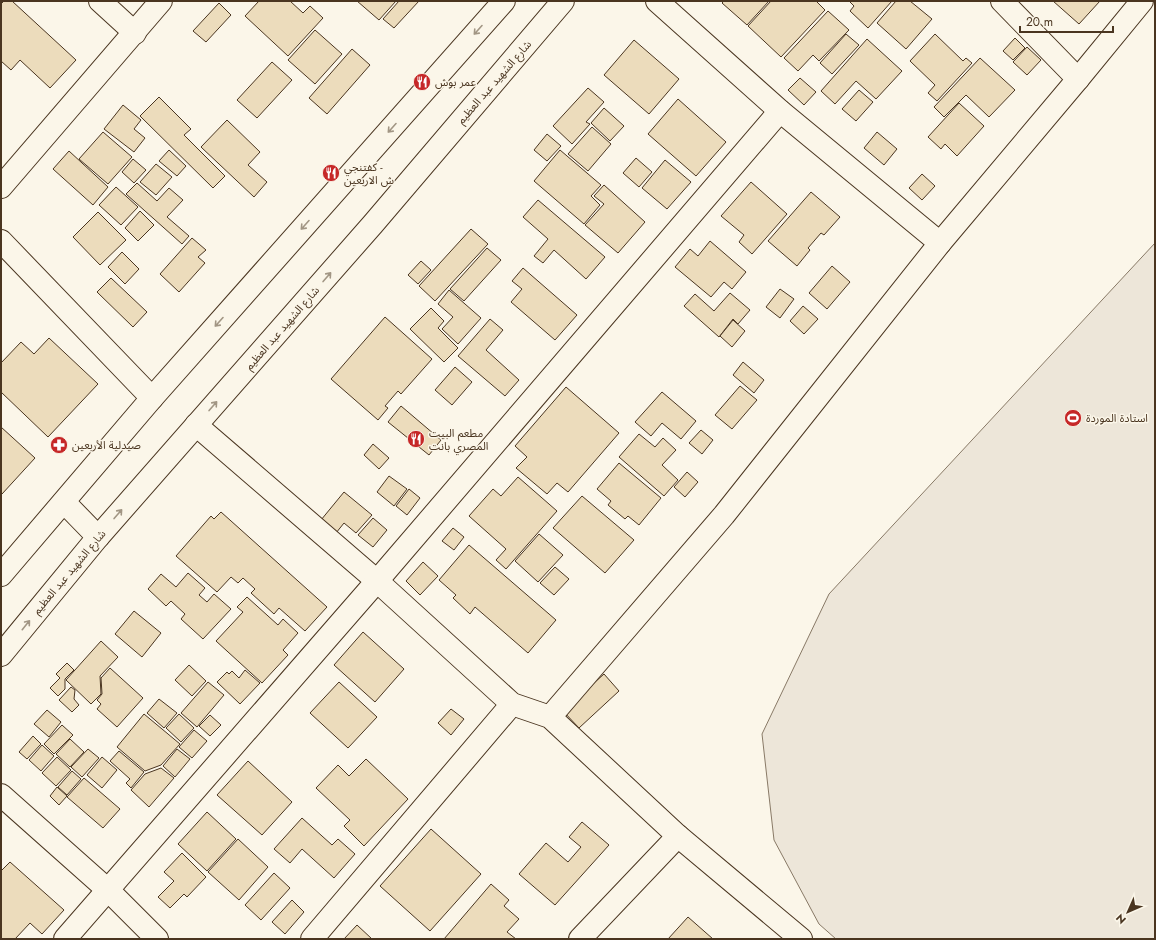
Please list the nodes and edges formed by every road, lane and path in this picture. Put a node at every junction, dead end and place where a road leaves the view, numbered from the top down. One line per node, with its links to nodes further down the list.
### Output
1 (100, 1): 8 (street)
2 (161, 1): 8 (street)
3 (504, 1): 14 (street, one-way to 14)
4 (563, 1): 15 (street, شارع الشهيد عبد العظيم, one-way to 4)
5 (657, 1): 10 (street)
6 (1002, 1): 9 (street)
7 (1142, 1): 9 (street)
8 (134, 33): 11 (street)
9 (1078, 79): 13 (street)
10 (780, 111): 13 (street); 19 (street)
11 (1, 187)
12 (1, 241): 14 (street)
13 (940, 243): 22 (street)
14 (152, 398): 16 (street)
15 (196, 425): 17 (street, شارع الشهيد عبد العظيم, one-way to 15); 19 (street)
16 (64, 502): 17 (street); 18 (street)
17 (98, 537): 20 (street, شارع الشهيد عبد العظيم, one-way to 17)
18 (1, 574)
19 (377, 581): 21 (street); 25 (street)
20 (1, 655)
21 (512, 704): 22 (street); 28 (street)
22 (550, 717): 24 (street)
23 (1, 795): 25 (street)
24 (678, 836): 29 (street); 30 (street)
25 (108, 891): 26 (street); 27 (street)
26 (66, 939)
27 (157, 939)
28 (312, 939)
29 (580, 939)
30 (801, 939)

